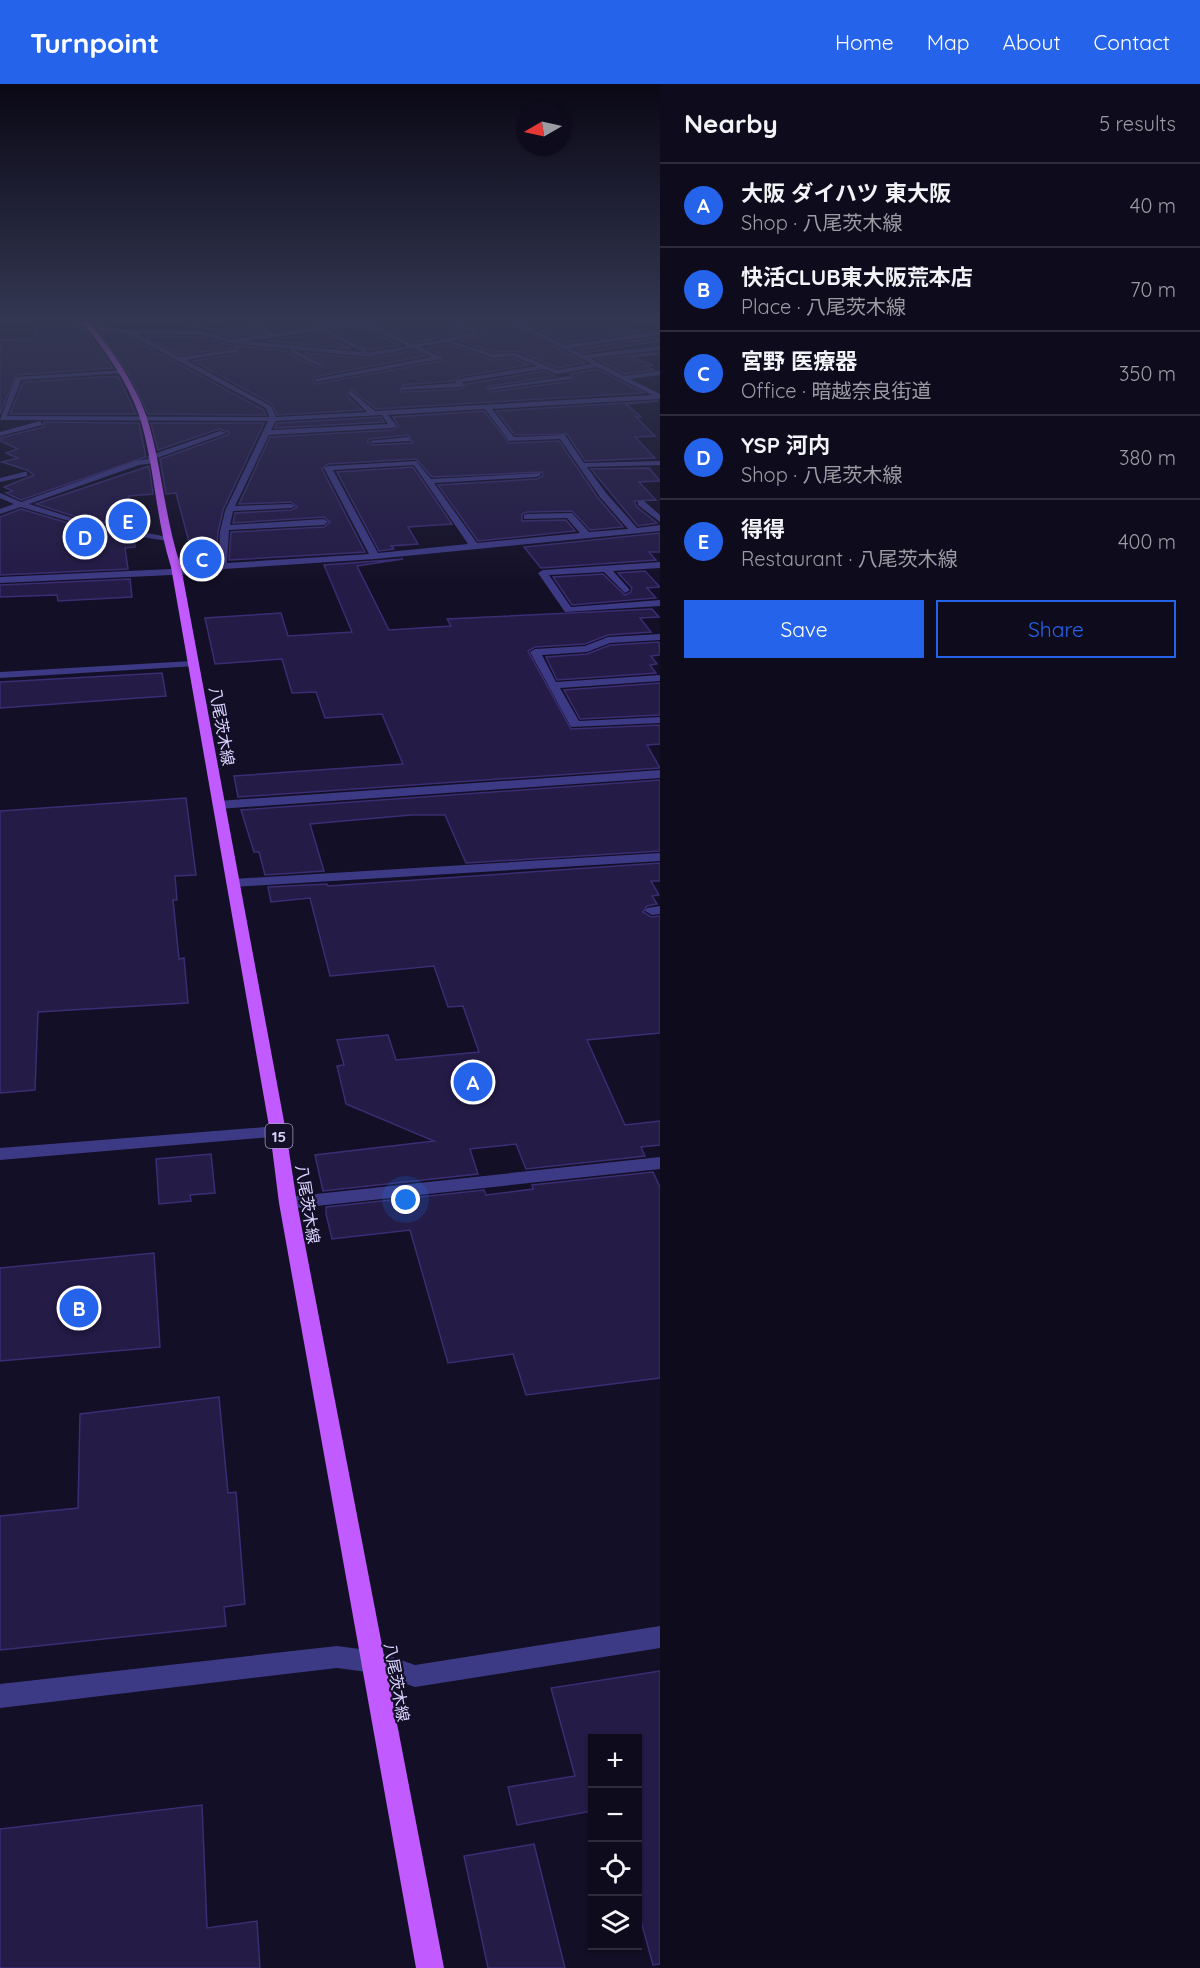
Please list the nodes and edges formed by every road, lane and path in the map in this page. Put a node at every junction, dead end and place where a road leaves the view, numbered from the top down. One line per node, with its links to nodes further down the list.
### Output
1 (139, 409): 10 (main road, 八尾茨木線 / 15)
2 (269, 409): 11 (street)
3 (369, 409): 7 (street)
4 (435, 409): 6 (street)
5 (486, 409): 23 (street)
6 (383, 412): 7 (street); 12 (street)
7 (373, 413): 11 (street)
8 (2, 418): 9 (street)
9 (61, 418): 10 (street); 15 (street)
10 (143, 418): 11 (street); 21 (main road, 八尾茨木線 / 15)
11 (273, 419): 14 (street)
12 (363, 428): 14 (street); 17 (street)
13 (223, 433): 21 (street)
14 (265, 433): 18 (street)
15 (0, 434)
16 (408, 439): 17 (street)
17 (373, 441): 20 (street)
18 (261, 443): 19 (street); 32 (street)
19 (272, 443)
20 (379, 450)
21 (151, 459): 30 (street); 41 (main road, 八尾茨木線 / 15)
22 (660, 463): 23 (street)
23 (582, 465): 39 (street)
24 (24, 474): 26 (street)
25 (537, 475): 27 (street)
26 (0, 480)
27 (429, 481): 42 (street); 43 (street)
28 (0, 495): 30 (street)
29 (641, 503): 35 (street)
30 (19, 506): 33 (street); 41 (street)
31 (291, 506): 32 (street)
32 (230, 509): 37 (street)
33 (0, 512)
34 (526, 518): 40 (street)
35 (660, 519)
36 (324, 522): 37 (street)
37 (225, 528): 45 (street)
38 (660, 528): 39 (street)
39 (635, 531): 40 (street)
40 (587, 536): 42 (street)
41 (165, 539): 47 (main road, 八尾茨木線 / 15)
42 (474, 546): 43 (street)
43 (375, 556): 45 (street)
44 (660, 565): 46 (street)
45 (222, 566): 47 (street)
46 (606, 568): 49 (street); 50 (street)
47 (177, 573): 48 (street); 52 (main road, 八尾茨木線 / 15)
48 (0, 580)
49 (625, 591)
50 (660, 603)
51 (660, 637): 55 (street)
52 (192, 664): 53 (street); 58 (main road, 八尾茨木線 / 15)
53 (0, 675)
54 (660, 678): 55 (street)
55 (553, 685): 56 (street)
56 (660, 720)
57 (660, 774): 58 (street)
58 (218, 805): 60 (main road, 八尾茨木線 / 15)
59 (660, 857): 60 (street)
60 (233, 883): 61 (main road, 八尾茨木線 / 15)
61 (278, 1132): 62 (street); 64 (main road, 八尾茨木線 / 15)
62 (0, 1154)
63 (660, 1163): 64 (street)
64 (288, 1203): 66 (main road, 八尾茨木線 / 15)
65 (660, 1636): 66 (street)
66 (375, 1662): 67 (street); 68 (main road, 八尾茨木線 / 15)
67 (0, 1696)
68 (430, 1968)

